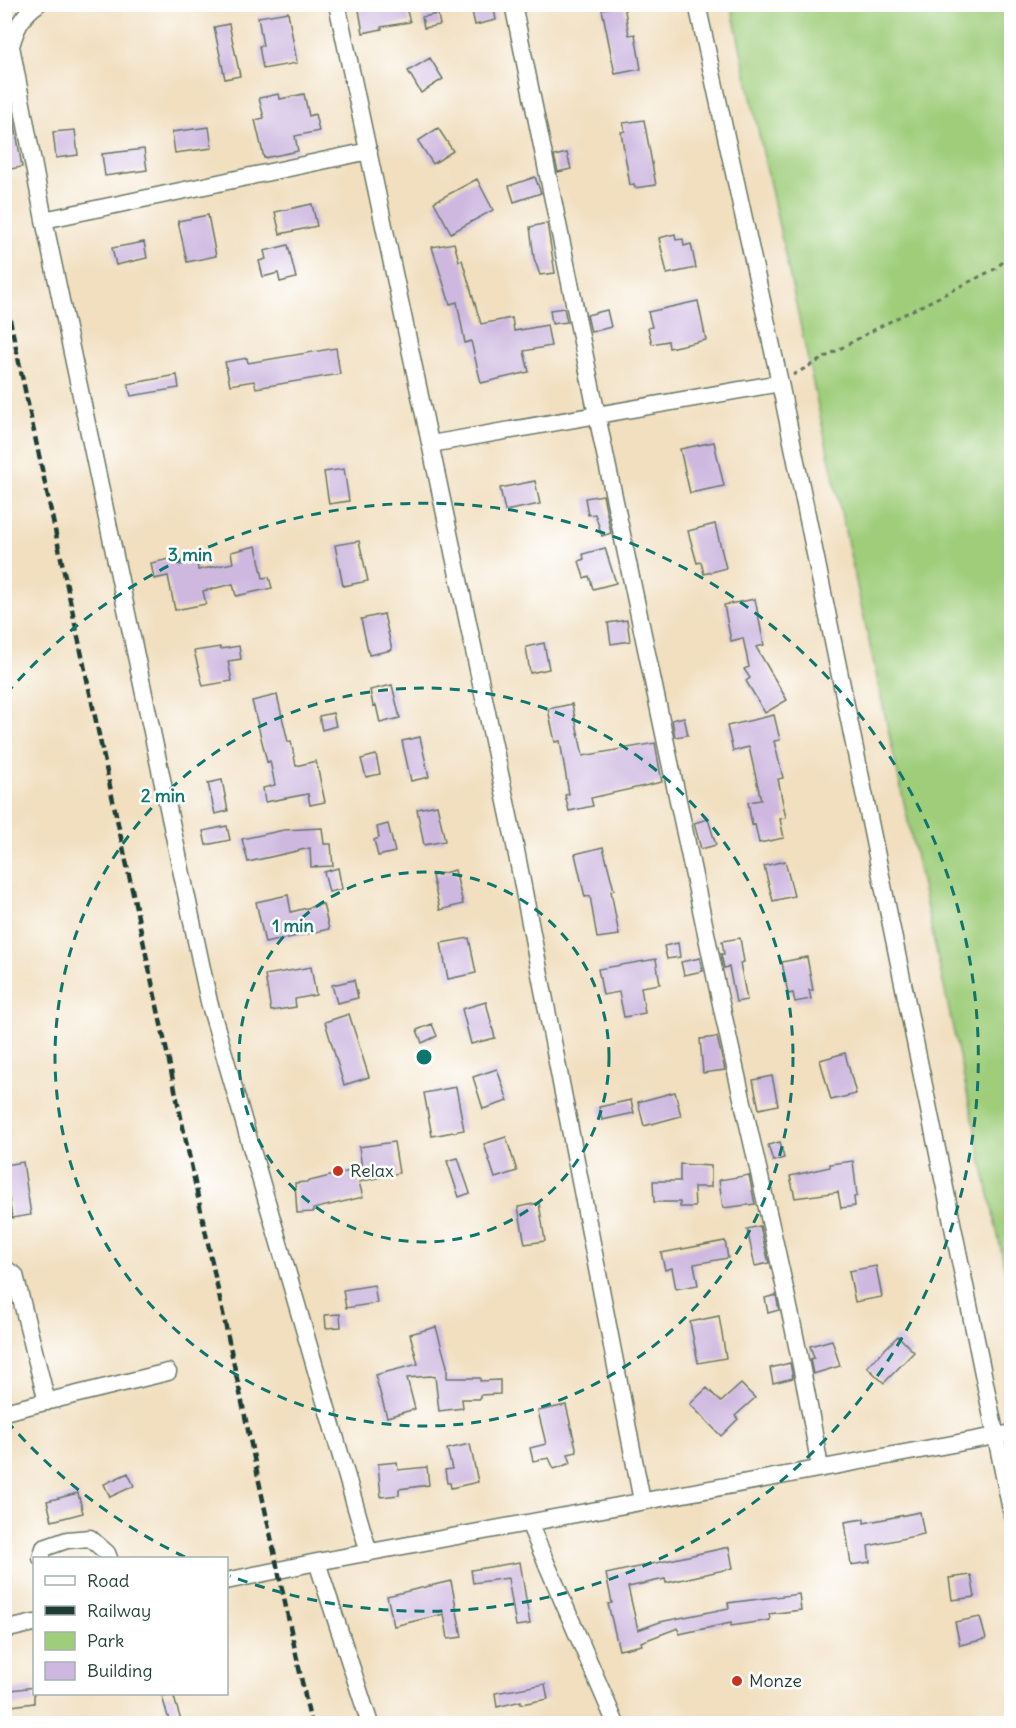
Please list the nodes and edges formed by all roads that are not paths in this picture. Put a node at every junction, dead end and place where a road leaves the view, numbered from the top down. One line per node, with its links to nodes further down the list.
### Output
1 (38, 4): 6 (street)
2 (338, 4): 5 (street)
3 (513, 4): 8 (street)
4 (697, 4): 7 (street)
5 (369, 151): 6 (street); 9 (street)
6 (44, 220): 19 (street)
7 (780, 383): 8 (street); 14 (street)
8 (596, 416): 9 (street); 15 (street)
9 (430, 444): 16 (street)
10 (4, 1268): 12 (street)
11 (168, 1372): 12 (street)
12 (47, 1402): 13 (street)
13 (4, 1412)
14 (1004, 1434): 15 (street); 17 (street)
15 (820, 1468): 16 (street)
16 (642, 1501): 18 (street)
17 (1011, 1515)
18 (529, 1523): 19 (street); 27 (street)
19 (369, 1553): 22 (street)
20 (41, 1557): 21 (street)
21 (109, 1557)
22 (317, 1562): 23 (street); 26 (street)
23 (228, 1581)
24 (33, 1623): 25 (street)
25 (4, 1630)
26 (370, 1724)
27 (616, 1724)

